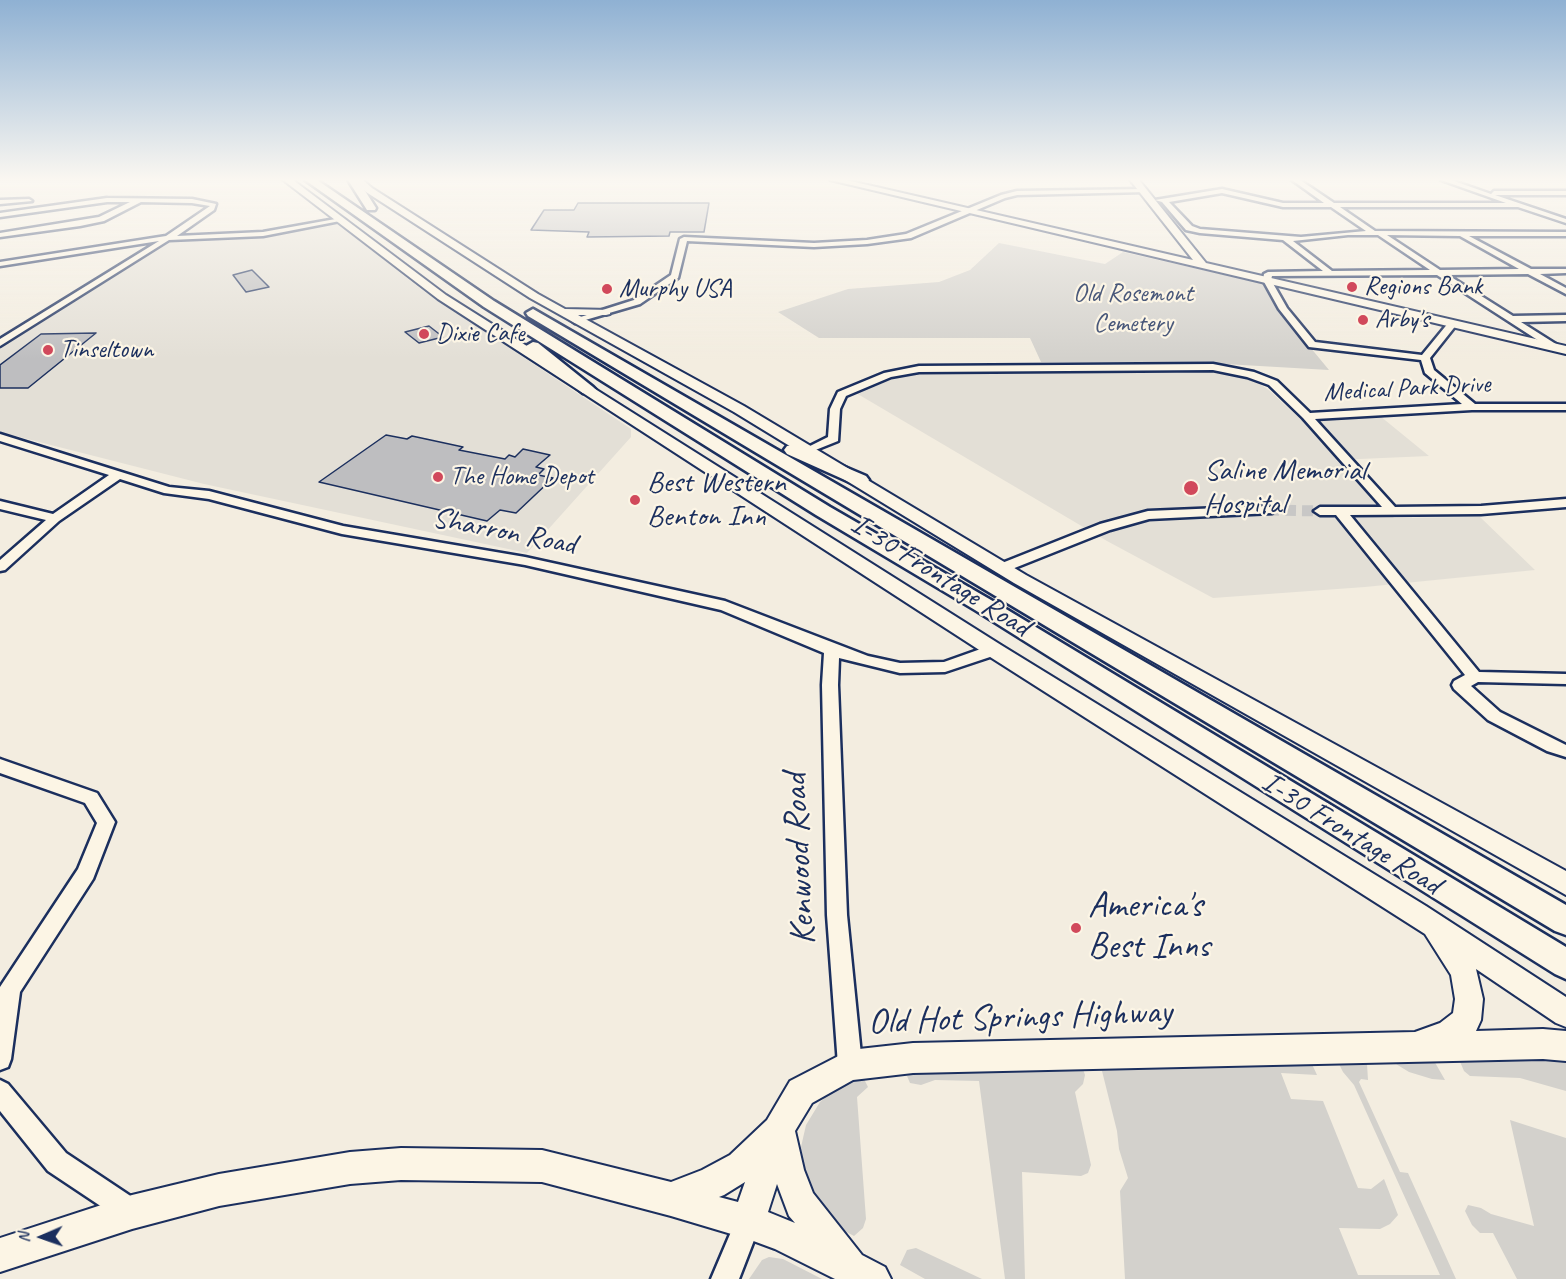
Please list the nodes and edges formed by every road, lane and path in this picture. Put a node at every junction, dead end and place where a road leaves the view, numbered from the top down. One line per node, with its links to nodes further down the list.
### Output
1 (153, 240): 17 (street)
2 (165, 240): 31 (street)
3 (367, 240): 34 (main road, I-30 Frontage Road)
4 (396, 240): 25 (highway)
5 (418, 240): 35 (highway)
6 (444, 240): 27 (main road, I-30 Frontage Road)
7 (684, 240): 26 (street)
8 (699, 240): 9 (street)
9 (883, 240)
10 (1087, 240): 16 (main road)
11 (1181, 240): 15 (main road)
12 (1287, 240): 21 (street)
13 (1388, 240): 22 (street)
14 (1470, 240): 19 (street)
15 (1190, 251): 16 (main road); 18 (main road)
16 (1158, 256): 18 (main road)
17 (1, 265)
18 (1202, 265): 23 (main road)
19 (1531, 271): 20 (street); 22 (street); 24 (street)
20 (1566, 271)
21 (1329, 272): 22 (street); 23 (street)
22 (1442, 272): 29 (street)
23 (1267, 280): 30 (main road); 33 (street)
24 (1566, 291)
25 (489, 304): 34 (highway); 61 (highway)
26 (606, 312): 27 (main road)
27 (568, 316): 40 (main road, I-30 Frontage Road)
28 (1566, 318): 29 (street)
29 (1513, 319): 32 (street)
30 (1452, 324): 32 (main road); 33 (street)
31 (0, 343)
32 (1561, 349)
33 (1425, 358): 36 (street)
34 (588, 390): 53 (main road, I-30 Frontage Road)
35 (692, 405): 42 (highway); 60 (highway)
36 (1472, 407): 37 (street, Medical Park Drive); 38 (street, Medical Park Drive)
37 (1566, 407)
38 (1306, 416): 40 (street, Medical Park Drive); 48 (street)
39 (0, 437): 41 (street, Sharron Road)
40 (808, 450): 42 (main road, I-30 Frontage Road)
41 (117, 475): 49 (street); 52 (street, Sharron Road)
42 (860, 480): 51 (main road, I-30 Frontage Road)
43 (1566, 503): 48 (street)
44 (0, 505): 49 (street)
45 (1268, 510): 51 (street)
46 (1320, 511): 47 (street)
47 (1340, 511): 48 (street); 54 (street)
48 (1393, 512)
49 (55, 518): 50 (street)
50 (0, 567)
51 (1002, 568): 58 (main road, I-30 Frontage Road)
52 (832, 650): 53 (street, Sharron Road); 66 (street, Kenwood Road)
53 (994, 650): 59 (main road, I-30 Frontage Road)
54 (1475, 677): 55 (street); 56 (street)
55 (1566, 679)
56 (1566, 751)
57 (0, 766): 65 (street)
58 (1566, 884)
59 (1417, 914): 62 (main road, I-30 Frontage Road); 64 (main road, Old Hot Springs Highway)
60 (1566, 921)
61 (1566, 964)
62 (1566, 1013)
63 (1566, 1046): 64 (main road, Old Hot Springs Highway)
64 (1400, 1049): 66 (main road, Old Hot Springs Highway)
65 (0, 1059)
66 (850, 1065): 68 (main road, Old Hot Springs Highway)
67 (0, 1092): 70 (street)
68 (779, 1129): 69 (main road); 71 (main road, Old Hot Springs Highway); 73 (main road)
69 (671, 1199): 70 (main road); 71 (main road)
70 (132, 1212): 72 (main road)
71 (748, 1222): 73 (main road); 74 (street)
72 (0, 1255)
73 (864, 1274)
74 (725, 1279)

